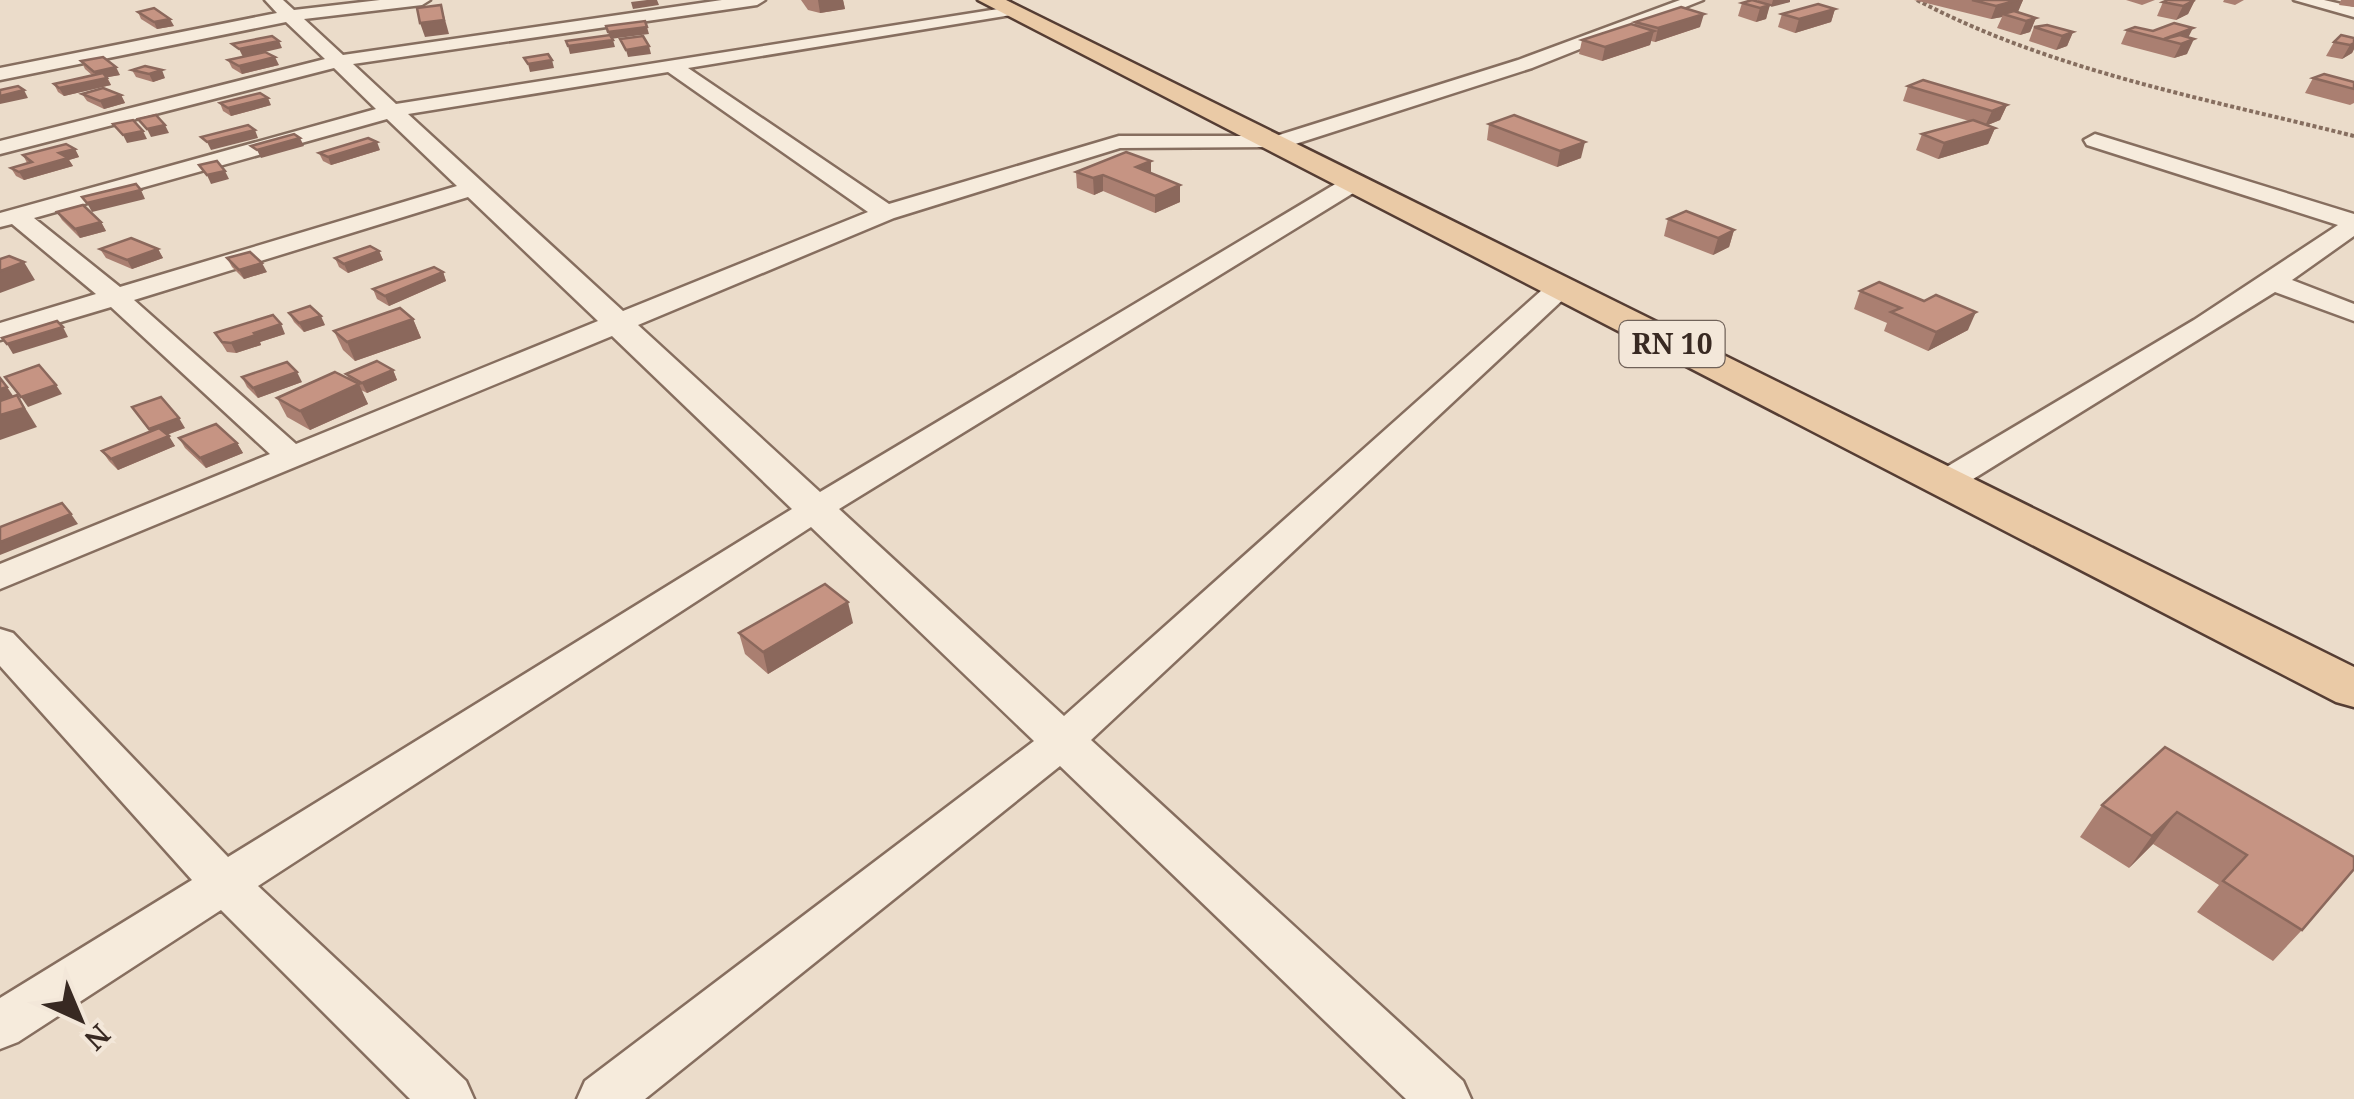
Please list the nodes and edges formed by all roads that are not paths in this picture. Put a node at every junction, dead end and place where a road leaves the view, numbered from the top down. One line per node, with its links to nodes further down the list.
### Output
1 (422, 0): 6 (street)
2 (756, 0): 8 (street)
3 (1696, 0): 13 (street)
4 (2302, 0): 7 (street)
5 (1000, 5): 9 (street); 13 (main road, RN 10)
6 (282, 8): 8 (street); 10 (street)
7 (2354, 12)
8 (338, 62): 11 (street); 14 (street)
9 (671, 66): 11 (street); 17 (street)
10 (0, 74)
11 (391, 111): 16 (street); 18 (street)
12 (2095, 140): 19 (street)
13 (1278, 142): 15 (main road, RN 10); 17 (street)
14 (0, 148)
15 (1356, 182): 21 (main road, RN 10); 28 (street)
16 (474, 188): 22 (street); 24 (street)
17 (886, 212): 24 (street)
18 (8, 217): 22 (street)
19 (2354, 224): 20 (street)
20 (2275, 284): 23 (street); 27 (street)
21 (1560, 288): 27 (main road, RN 10); 32 (street)
22 (114, 295): 25 (street); 26 (street)
23 (2354, 313)
24 (620, 325): 26 (street); 28 (street)
25 (0, 332)
26 (291, 456): 29 (street)
27 (1945, 482): 31 (main road, RN 10)
28 (815, 510): 32 (street); 33 (street)
29 (0, 577)
30 (0, 642): 33 (street)
31 (2354, 688)
32 (1062, 742): 36 (street); 37 (street)
33 (223, 882): 34 (street); 35 (street)
34 (0, 1026)
35 (448, 1099)
36 (604, 1099)
37 (1444, 1099)

